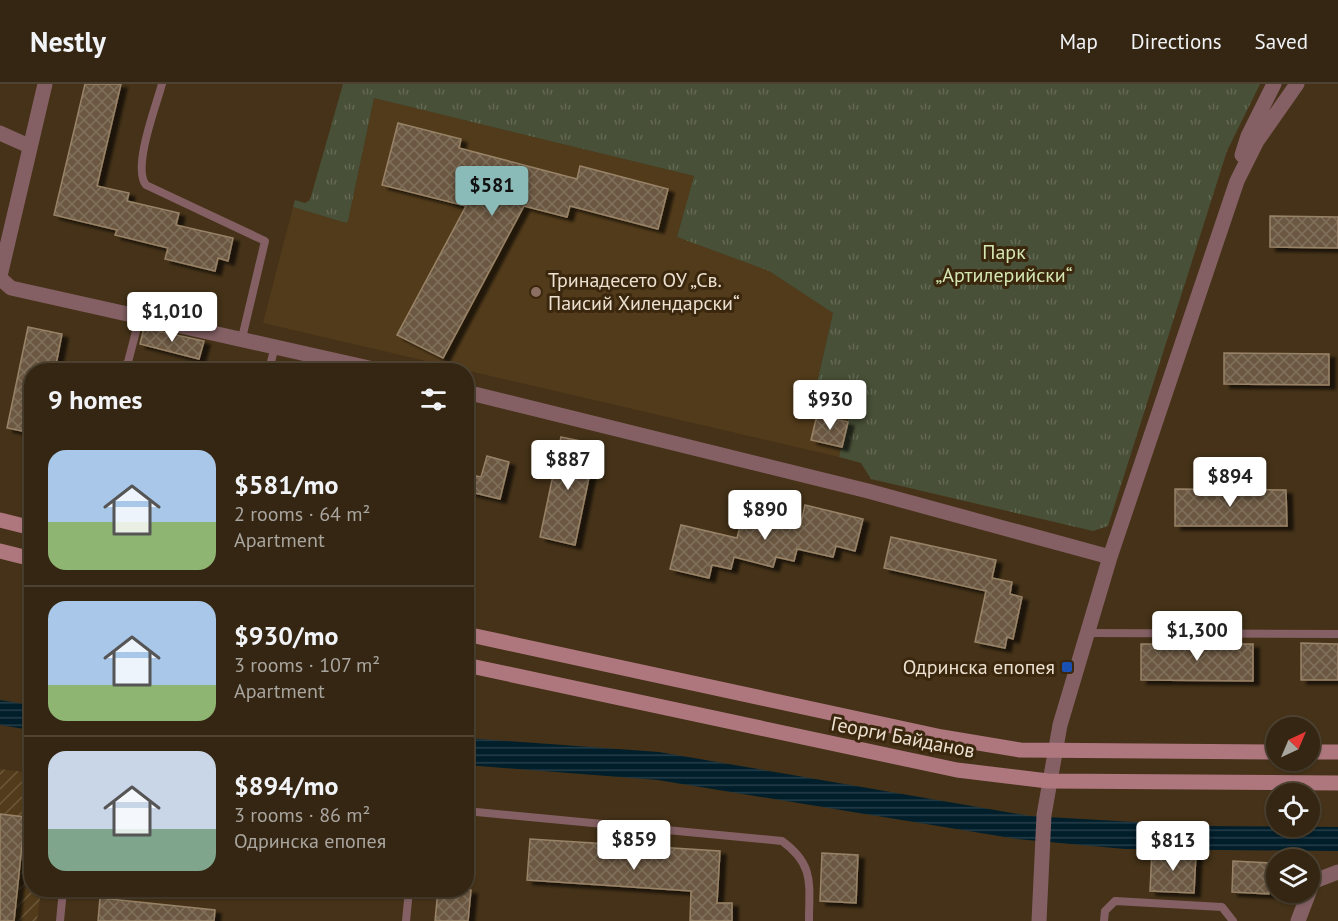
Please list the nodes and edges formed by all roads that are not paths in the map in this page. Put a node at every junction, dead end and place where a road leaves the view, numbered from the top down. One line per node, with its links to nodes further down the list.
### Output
1 (45, 84): 6 (street)
2 (162, 84): 10 (lane)
3 (1274, 84): 7 (street)
4 (1297, 84): 7 (street)
5 (0, 133): 6 (street)
6 (29, 146): 8 (street)
7 (1237, 181): 19 (street)
8 (0, 277): 9 (street)
9 (140, 316): 10 (street); 12 (lane)
10 (242, 338): 11 (street)
11 (275, 345): 13 (lane); 14 (street)
12 (128, 363)
13 (271, 363)
14 (349, 363)
15 (474, 394): 19 (street)
16 (0, 520): 17 (main road)
17 (24, 526)
18 (0, 551): 20 (main road)
19 (1110, 557): 21 (street)
20 (24, 558)
21 (1087, 633): 22 (lane); 25 (street)
22 (1338, 634)
23 (474, 635): 25 (main road, Георги Байданов)
24 (474, 667): 29 (main road, Георги Байданов)
25 (1054, 751): 26 (main road, Георги Байданов); 29 (street)
26 (1266, 752)
27 (1320, 752): 28 (main road)
28 (1338, 752)
29 (1048, 781): 30 (main road, Георги Байданов); 40 (street)
30 (1338, 783)
31 (474, 812): 39 (lane)
32 (1338, 872): 33 (street)
33 (1320, 879)
34 (62, 897): 37 (lane)
35 (408, 897): 38 (lane)
36 (1305, 903): 43 (street)
37 (60, 921)
38 (406, 921)
39 (809, 921)
40 (1039, 921)
41 (1104, 921): 42 (lane)
42 (1233, 921)
43 (1298, 921)

